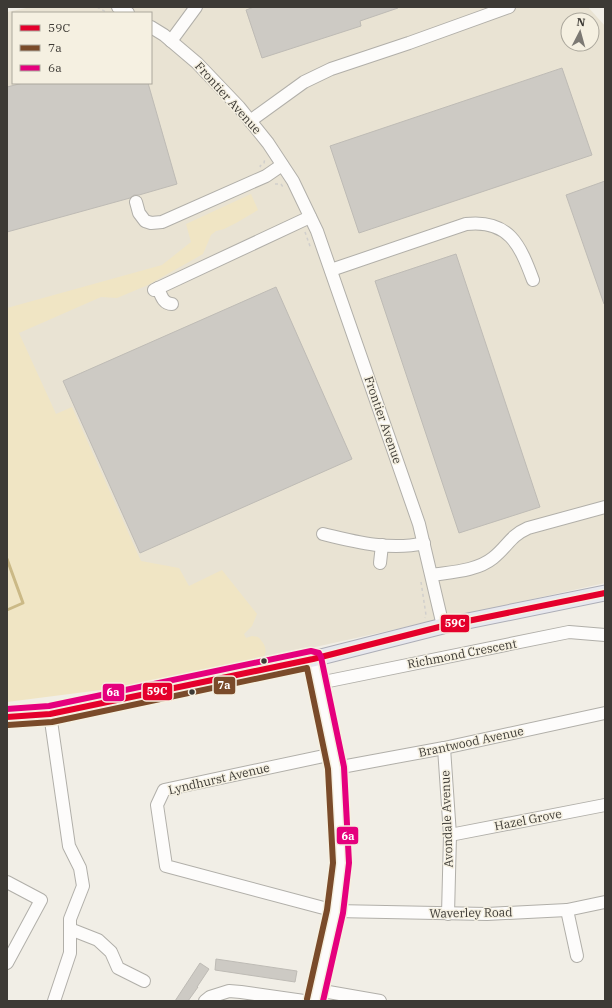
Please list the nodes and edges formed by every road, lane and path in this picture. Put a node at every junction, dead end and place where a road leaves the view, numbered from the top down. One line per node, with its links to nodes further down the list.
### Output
1 (97, 7): 4 (path)
2 (196, 7): 6 (street)
3 (509, 7): 7 (street)
4 (106, 12)
5 (152, 28): 6 (street, Frontier Avenue)
6 (171, 41): 7 (street, Frontier Avenue)
7 (250, 121): 9 (street, Frontier Avenue)
8 (263, 152): 10 (path)
9 (282, 165): 10 (street); 11 (street, Frontier Avenue)
10 (266, 176): 11 (path); 12 (street)
11 (289, 185): 13 (street, Frontier Avenue)
12 (136, 202)
13 (310, 217): 14 (street, Frontier Avenue); 16 (street)
14 (331, 270): 15 (street); 19 (street, Frontier Avenue)
15 (533, 280)
16 (172, 304)
17 (605, 507): 22 (street)
18 (323, 534): 20 (street)
19 (424, 543): 20 (street); 22 (street, Frontier Avenue)
20 (382, 546): 21 (street)
21 (380, 562)
22 (432, 575): 26 (street, Frontier Avenue)
23 (422, 591): 25 (path)
24 (605, 592): 26 (main road)
25 (421, 620)
26 (443, 626): 28 (main road)
27 (605, 635): 29 (street, Richmond Crescent)
28 (314, 659): 29 (street); 31 (main road)
29 (319, 682): 34 (street)
30 (605, 713): 33 (street, Brantwood Avenue)
31 (50, 714): 32 (main road); 43 (street)
32 (7, 717)
33 (444, 748): 35 (street, Brantwood Avenue); 37 (street, Avondale Avenue)
34 (333, 754): 35 (street); 41 (street, Lyndhurst Avenue)
35 (336, 768): 41 (street)
36 (605, 805): 37 (street, Hazel Grove)
37 (450, 835): 42 (street, Avondale Avenue)
38 (7, 882): 45 (street)
39 (605, 902): 40 (street, Waverley Road)
40 (567, 910): 42 (street, Waverley Road); 44 (street)
41 (335, 911): 42 (street, Waverley Road); 47 (street)
42 (448, 914)
43 (70, 929): 46 (street); 48 (street)
44 (577, 956)
45 (7, 963)
46 (144, 981)
47 (316, 995): 51 (street)
48 (54, 1001)
49 (205, 1001): 50 (street)
50 (304, 1001)
51 (380, 1001)

